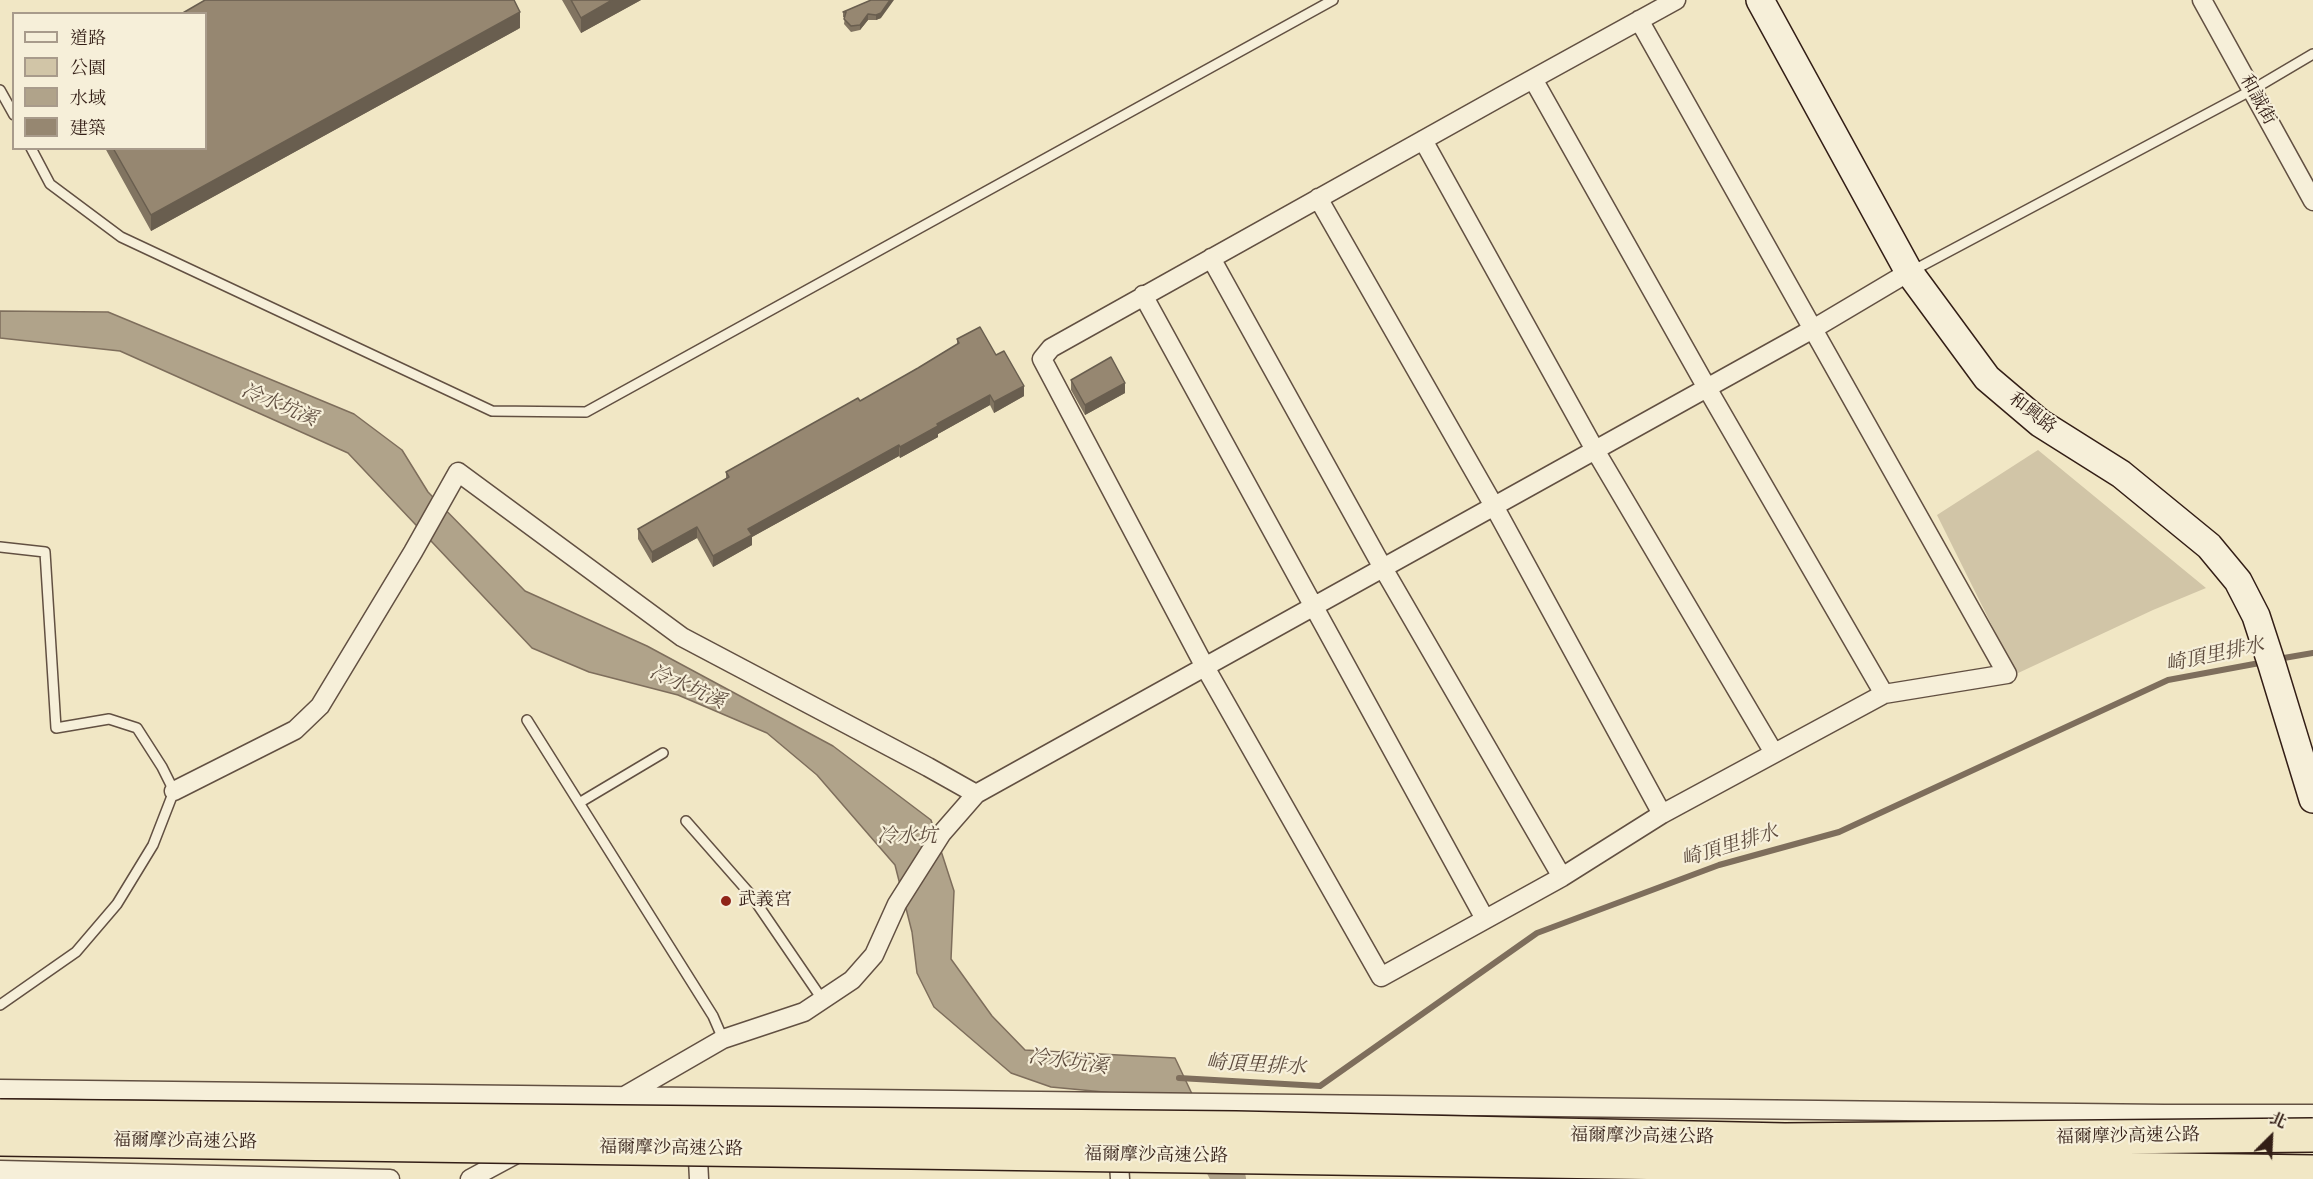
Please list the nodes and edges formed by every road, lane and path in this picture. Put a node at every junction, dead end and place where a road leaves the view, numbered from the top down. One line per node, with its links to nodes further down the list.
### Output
1 (1333, 0): 12 (lane)
2 (1676, 0): 5 (street)
3 (1760, 0): 16 (street, 和興路)
4 (2202, 0): 9 (street, 和誠街)
5 (1639, 20): 7 (street); 18 (street)
6 (2313, 54): 9 (lane)
7 (1533, 79): 11 (street); 19 (street)
8 (0, 90): 10 (lane)
9 (2252, 90): 14 (street, 和誠街); 16 (lane)
10 (12, 111)
11 (1423, 140): 13 (street); 20 (street)
12 (32, 150)
13 (1318, 198): 15 (street); 21 (street)
14 (2313, 201)
15 (1210, 258): 17 (street); 23 (street)
16 (1909, 272): 18 (street); 32 (street, 和興路)
17 (1143, 296): 24 (street); 25 (street)
18 (1813, 329): 19 (street); 26 (street)
19 (1707, 388): 20 (street); 26 (street)
20 (1595, 450): 21 (street); 29 (street)
21 (1494, 506): 23 (street); 34 (street)
22 (0, 547): 30 (lane)
23 (1383, 568): 24 (street); 36 (street)
24 (1312, 607): 25 (street); 37 (street)
25 (1205, 667): 31 (street); 37 (street)
26 (1884, 694): 29 (street)
27 (527, 720): 33 (lane)
28 (663, 753): 33 (lane)
29 (1774, 753): 34 (street)
30 (174, 791): 31 (street); 39 (lane)
31 (976, 794): 38 (street)
32 (2313, 800)
33 (579, 803): 40 (lane)
34 (1662, 814): 36 (street)
35 (686, 821): 38 (lane)
36 (1562, 878): 37 (street)
37 (1485, 919)
38 (822, 999): 40 (street)
39 (0, 1005)
40 (723, 1039): 43 (street)
41 (0, 1089): 42 (street)
42 (228, 1091): 43 (street); 54 (street)
43 (624, 1096): 44 (street); 56 (street)
44 (696, 1097): 45 (street); 57 (street)
45 (1116, 1102): 46 (street); 58 (street)
46 (1522, 1107): 47 (street); 59 (street)
47 (2164, 1114): 48 (street); 60 (street)
48 (2313, 1114)
49 (0, 1116): 50 (highway, 福爾摩沙高速公路, bridge)
50 (2313, 1135)
51 (0, 1139): 53 (highway, 福爾摩沙高速公路, bridge)
52 (0, 1170): 54 (street)
53 (2313, 1172)
54 (232, 1176): 55 (street)
55 (390, 1179)
56 (470, 1179)
57 (699, 1179)
58 (1120, 1179)
59 (1526, 1179)
60 (2170, 1179)

